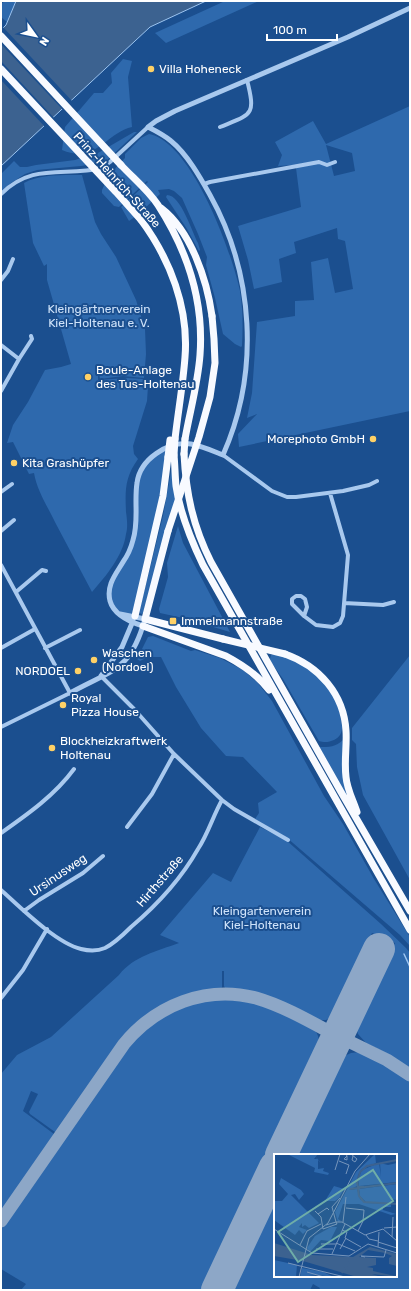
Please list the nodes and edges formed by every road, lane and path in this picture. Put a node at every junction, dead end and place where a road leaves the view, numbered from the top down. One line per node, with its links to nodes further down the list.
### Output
1 (410, 8): 4 (street)
2 (1, 36): 10 (highway, Prinz-Heinrich-Straße, bridge)
3 (1, 69): 18 (highway, Prinz-Heinrich-Straße, bridge)
4 (247, 80): 5 (street); 6 (street)
5 (220, 127)
6 (147, 128): 8 (street); 9 (street)
7 (335, 162): 8 (street)
8 (204, 184): 17 (street)
9 (1, 194)
10 (158, 205): 32 (highway, bridge); 45 (highway, bridge)
11 (13, 259): 12 (street)
12 (1, 280)
13 (31, 336): 15 (street)
14 (1, 345): 15 (street)
15 (19, 359): 16 (street)
16 (1, 391)
17 (223, 455): 22 (street); 31 (street)
18 (171, 456): 31 (highway); 39 (highway)
19 (377, 481): 22 (street)
20 (12, 484): 21 (street)
21 (1, 492)
22 (330, 492): 29 (street)
23 (14, 520): 24 (street)
24 (1, 531)
25 (1, 565): 27 (street)
26 (46, 571): 27 (street)
27 (16, 592): 33 (street)
28 (394, 602): 29 (street)
29 (344, 603): 30 (street)
30 (304, 616): 30 (street)
31 (134, 619): 32 (street); 37 (street)
32 (144, 622): 37 (street); 39 (highway); 45 (highway, bridge)
33 (35, 629): 35 (street); 36 (street)
34 (80, 630): 36 (street)
35 (1, 648)
36 (45, 648): 38 (street)
37 (101, 676): 38 (street); 41 (street)
38 (70, 692): 40 (street)
39 (285, 711): 53 (highway)
40 (1, 727)
41 (174, 754): 43 (street); 44 (street)
42 (74, 769): 46 (street)
43 (222, 800): 47 (street); 52 (street, Hirthstraße)
44 (127, 827)
45 (364, 831): 51 (highway)
46 (1, 833)
47 (288, 840)
48 (103, 856): 50 (street, Ursinusweg)
49 (1, 890): 50 (street)
50 (24, 911): 52 (street)
51 (410, 911)
52 (47, 929): 54 (street)
53 (410, 930)
54 (1, 998)

